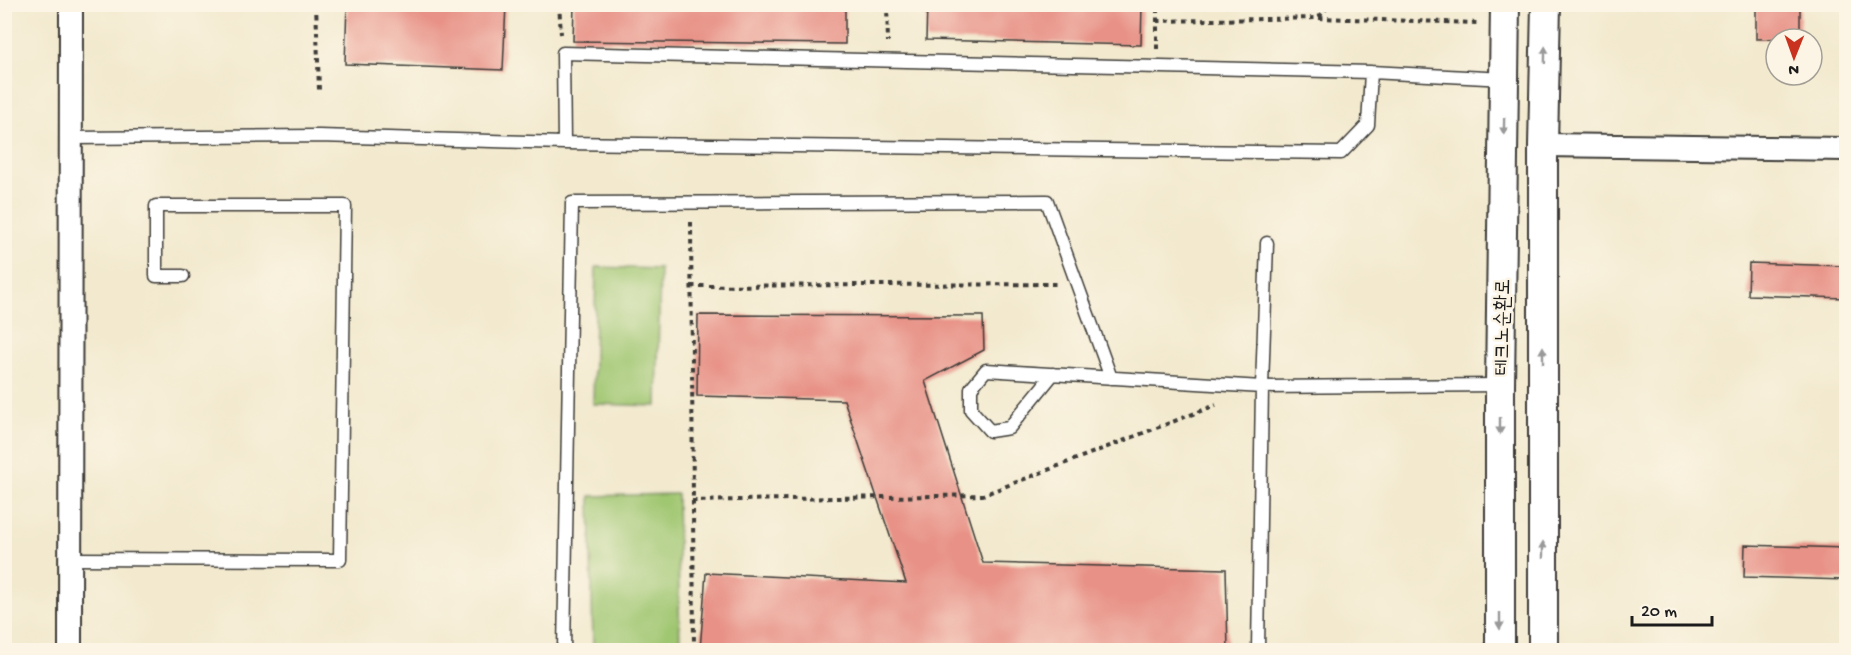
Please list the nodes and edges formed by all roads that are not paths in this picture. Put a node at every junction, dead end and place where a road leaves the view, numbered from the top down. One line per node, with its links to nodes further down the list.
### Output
1 (71, 4): 6 (street)
2 (1546, 4): 8 (street, one-way to 2)
3 (1505, 14): 5 (street, 테크노순환로)
4 (1371, 72): 5 (lane); 7 (lane); 7 (lane)
5 (1505, 79): 14 (street, 테크노순환로, one-way to 14)
6 (71, 138): 7 (lane); 16 (street)
7 (564, 143)
8 (1543, 145): 9 (street); 21 (street, one-way to 8)
9 (1846, 149)
10 (1267, 243): 15 (lane)
11 (183, 276): 16 (lane)
12 (1053, 374): 12 (lane); 13 (lane)
13 (1111, 378): 15 (lane); 18 (lane)
14 (1500, 385): 15 (lane); 20 (street, 테크노순환로, one-way to 20)
15 (1262, 387): 19 (lane)
16 (70, 559): 17 (street)
17 (70, 651)
18 (564, 651)
19 (1258, 651)
20 (1500, 651)
21 (1543, 651)

